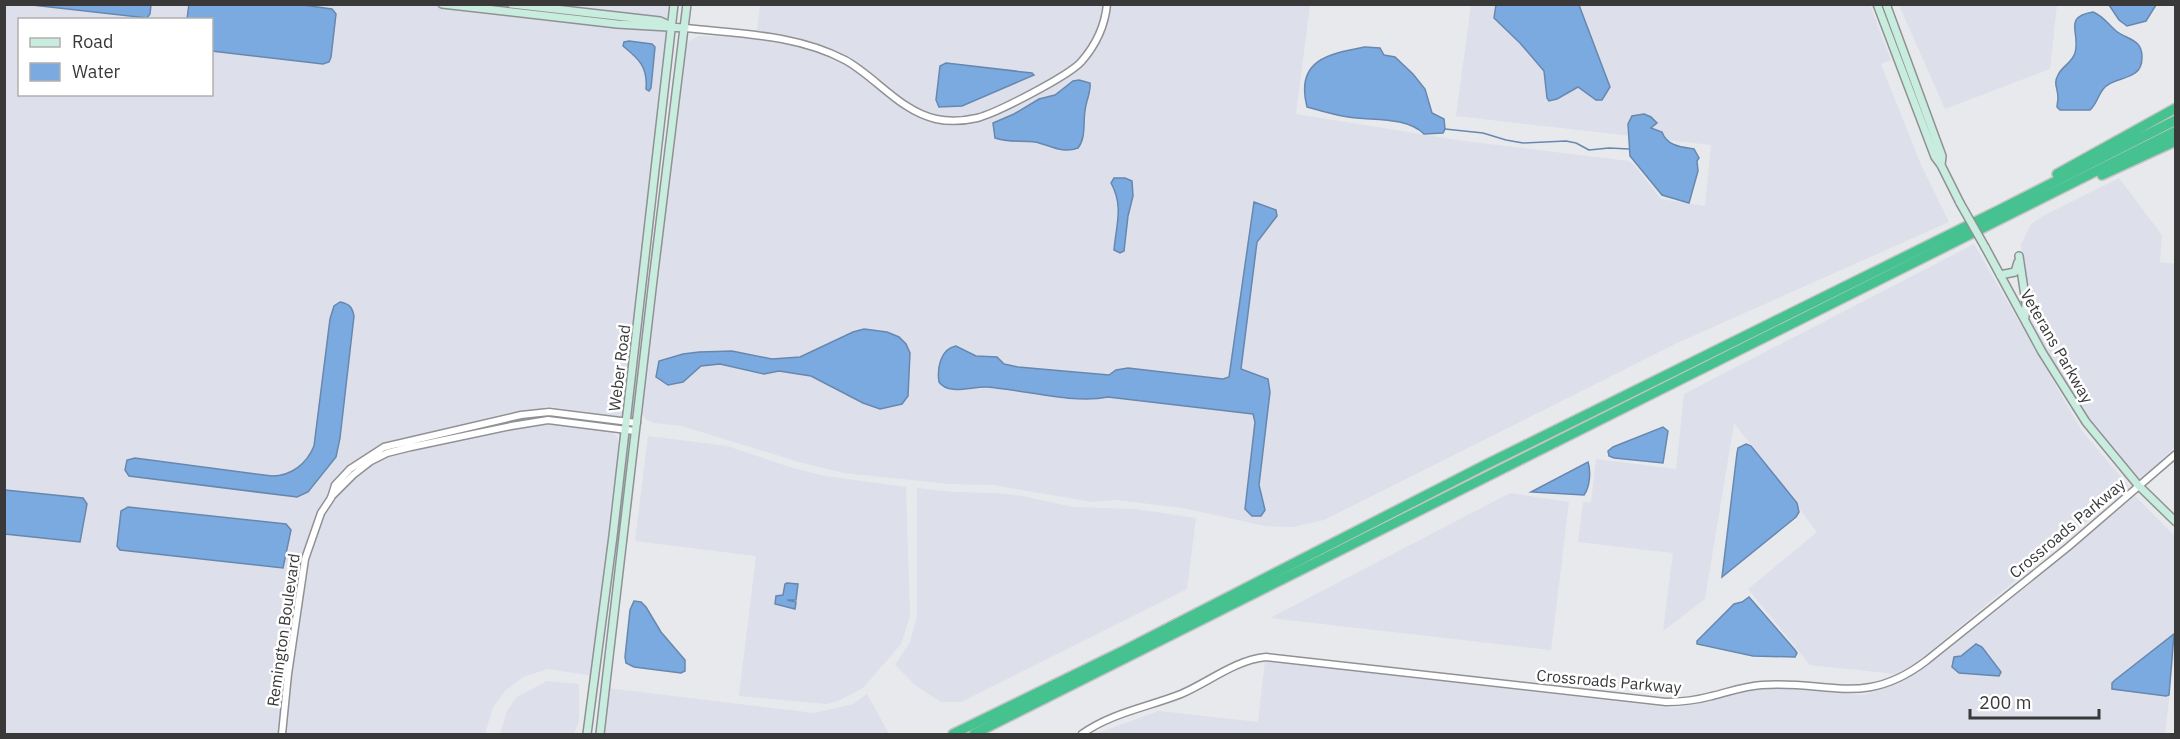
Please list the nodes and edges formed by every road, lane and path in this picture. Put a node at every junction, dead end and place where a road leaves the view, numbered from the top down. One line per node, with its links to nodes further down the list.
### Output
1 (442, 4): 8 (main road)
2 (511, 4): 8 (main road)
3 (674, 4): 8 (main road, Weber Road)
4 (687, 4): 9 (main road, Weber Road)
5 (1107, 4): 9 (street)
6 (1877, 4): 14 (main road, Veterans Parkway)
7 (1886, 4): 14 (main road, Veterans Parkway)
8 (672, 26): 9 (main road); 18 (main road, Weber Road)
9 (685, 28): 19 (main road, Weber Road)
10 (2175, 108): 15 (highway)
11 (2175, 120): 15 (highway)
12 (2175, 131): 15 (highway)
13 (2175, 141): 15 (highway)
14 (1941, 165): 16 (main road, Veterans Parkway, bridge)
15 (2028, 201): 26 (highway); 27 (highway)
16 (2000, 275): 17 (main road, Veterans Parkway); 17 (main road)
17 (2025, 320): 21 (main road, Veterans Parkway)
18 (626, 426): 19 (street, Remington Boulevard); 23 (street, Remington Boulevard); 24 (main road, Weber Road)
19 (636, 427): 25 (main road, Weber Road)
20 (2175, 454): 21 (street, Crossroads Parkway)
21 (2138, 485): 22 (main road, Veterans Parkway); 28 (street, Crossroads Parkway)
22 (2175, 522)
23 (282, 735)
24 (587, 735)
25 (600, 735)
26 (953, 735)
27 (974, 735)
28 (1082, 735)

